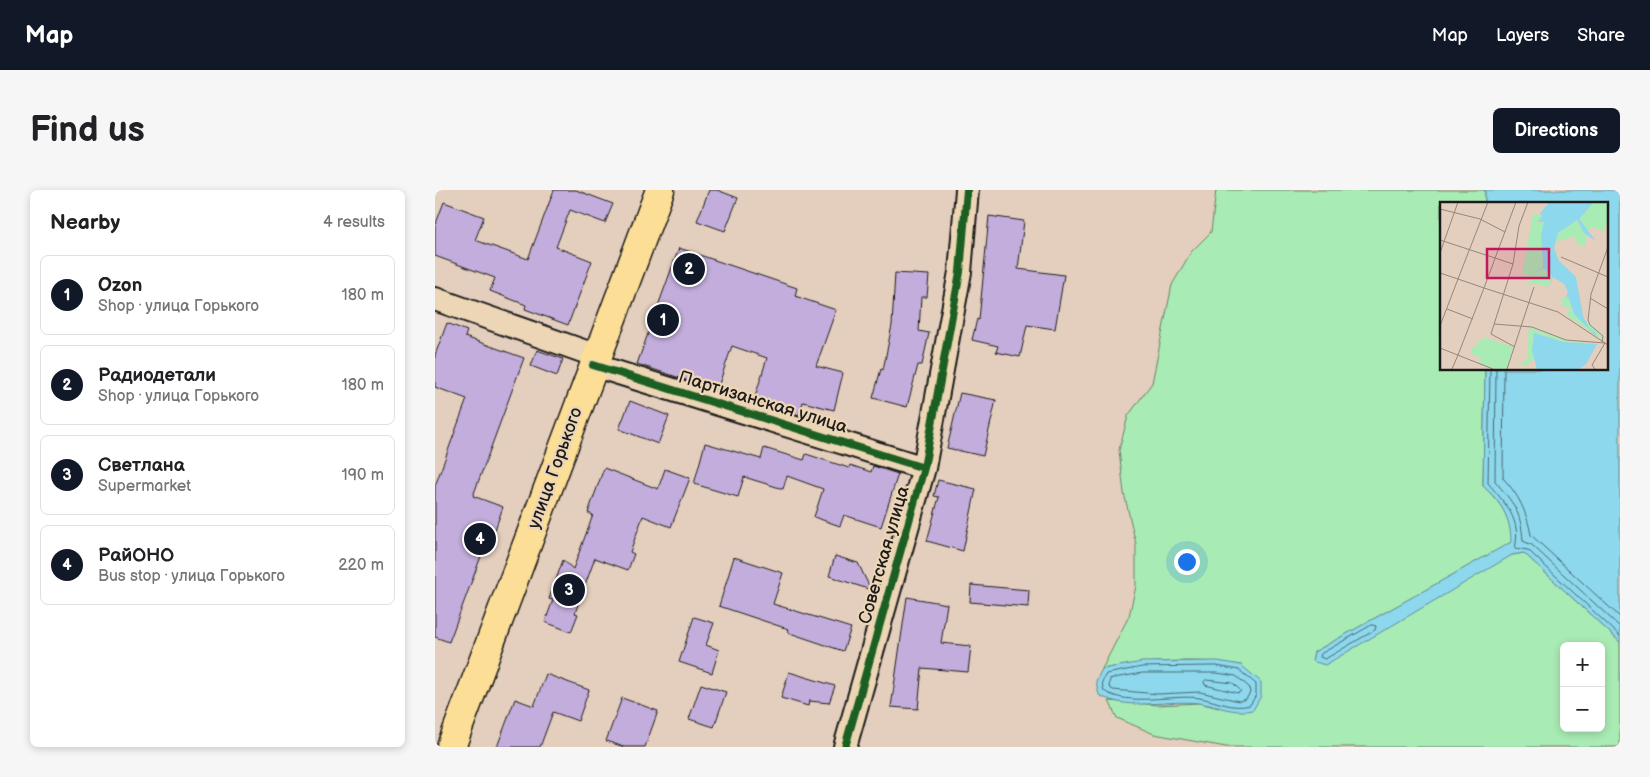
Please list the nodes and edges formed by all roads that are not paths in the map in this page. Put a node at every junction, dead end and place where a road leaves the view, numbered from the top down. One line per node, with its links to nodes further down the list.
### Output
1 (660, 190): 4 (main road, улица Горького)
2 (967, 190): 5 (street, Советская улица)
3 (435, 299): 4 (street, Партизанская улица)
4 (595, 361): 5 (street, Партизанская улица); 6 (main road, улица Горького)
5 (924, 468): 7 (street, Советская улица)
6 (451, 747)
7 (845, 747)

